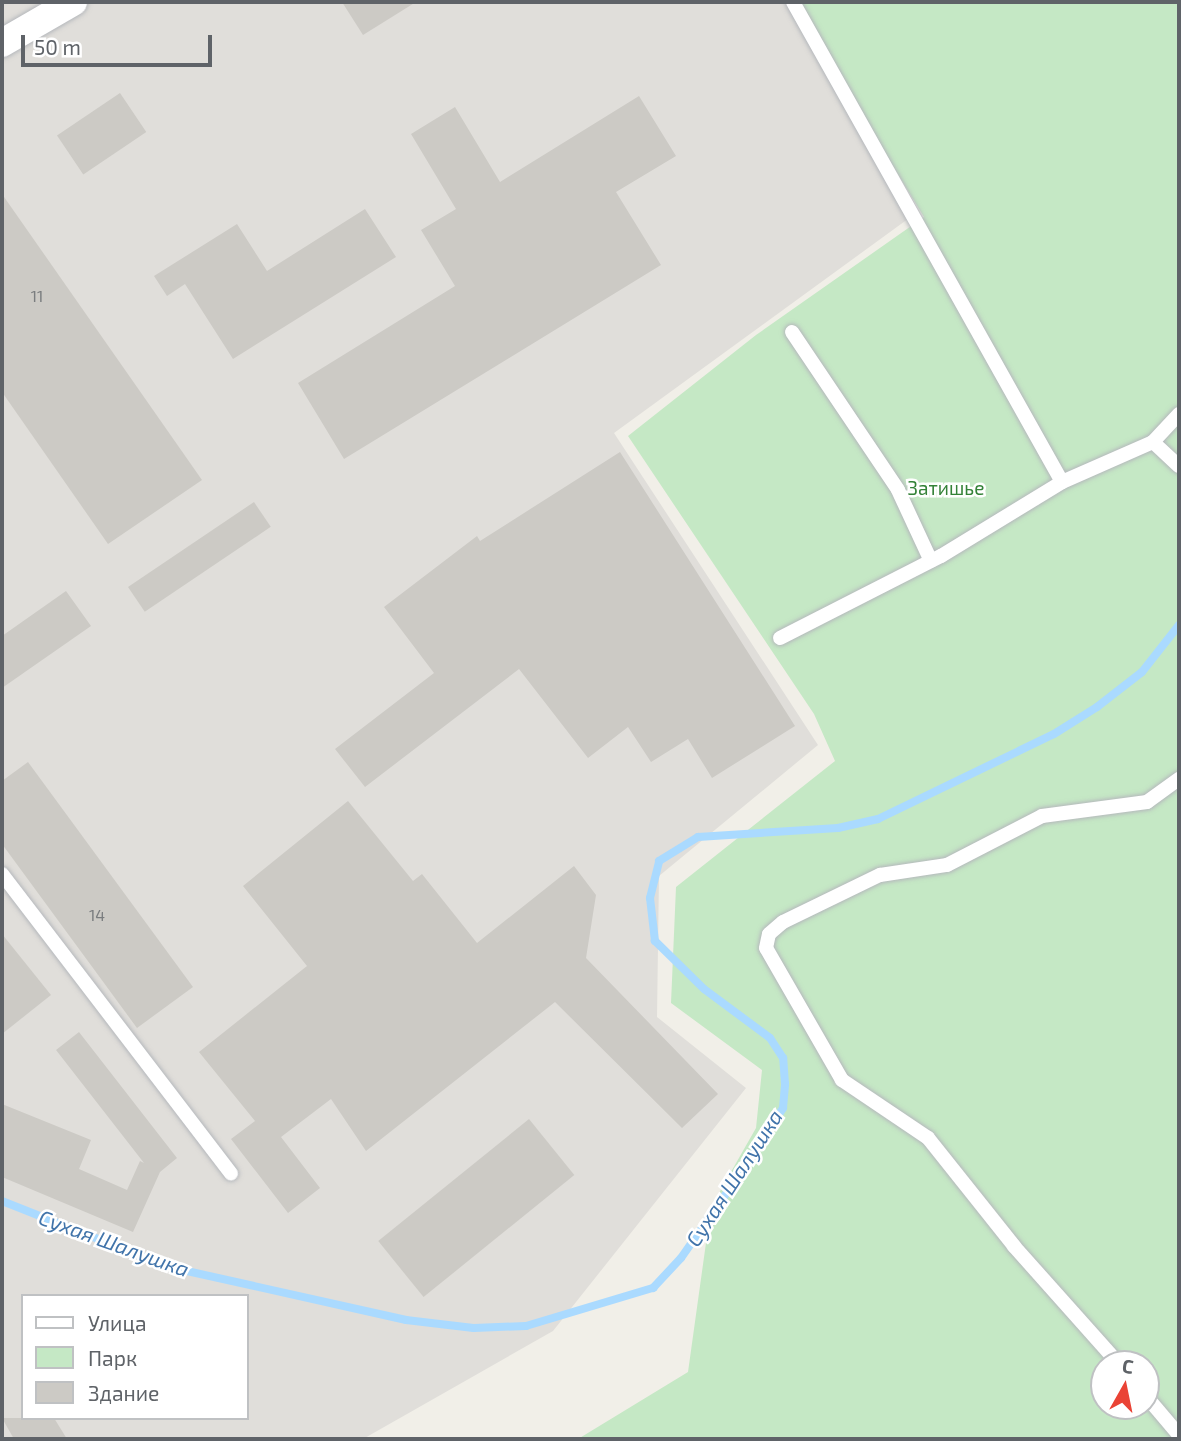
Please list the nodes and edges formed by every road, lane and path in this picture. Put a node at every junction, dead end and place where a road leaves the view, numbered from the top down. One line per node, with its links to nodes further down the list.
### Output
1 (73, 2): 3 (street)
2 (793, 2): 8 (lane)
3 (2, 43)
4 (792, 332): 9 (lane)
5 (1179, 414): 6 (lane)
6 (1153, 442): 7 (lane); 8 (lane)
7 (1179, 466)
8 (1062, 482): 9 (lane)
9 (931, 561): 10 (lane)
10 (780, 638)
11 (1179, 779): 14 (lane)
12 (2, 874): 13 (lane)
13 (231, 1174)
14 (1107, 1350)
15 (1160, 1413): 16 (lane)
16 (1179, 1435)

